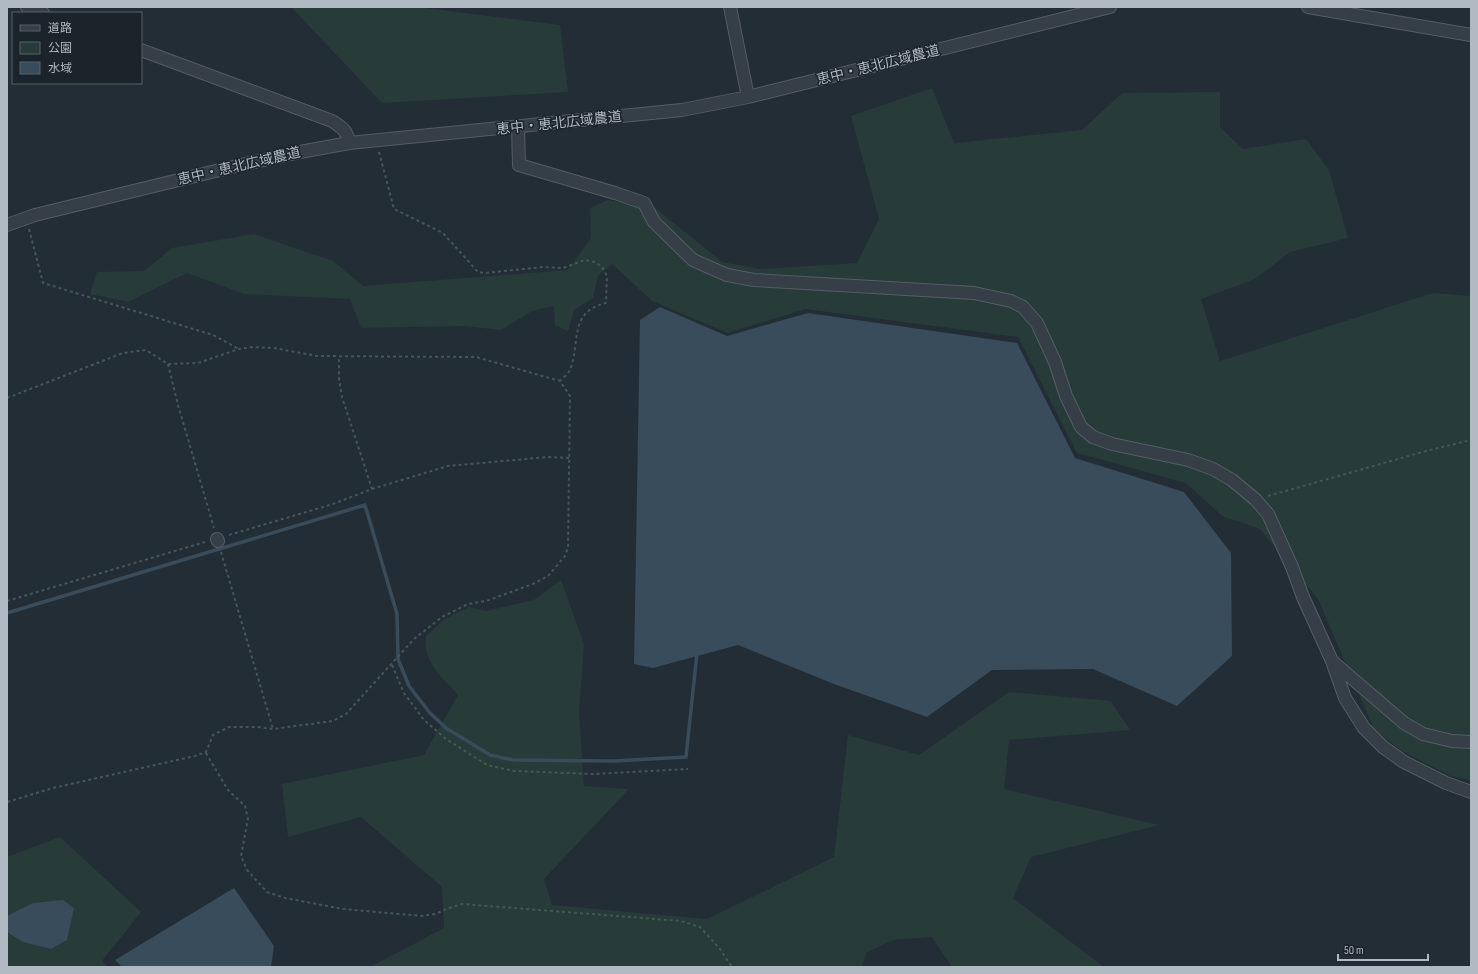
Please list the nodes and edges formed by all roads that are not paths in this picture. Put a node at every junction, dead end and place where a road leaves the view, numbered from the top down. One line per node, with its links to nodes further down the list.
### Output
1 (27, 7): 5 (street)
2 (730, 7): 8 (street)
3 (1110, 7): 8 (street, 恵中・恵北広域農道)
4 (1308, 7): 6 (street)
5 (40, 12)
6 (1471, 35)
7 (142, 50): 10 (street)
8 (748, 97): 9 (street, 恵中・恵北広域農道)
9 (518, 127): 10 (street, 恵中・恵北広域農道); 12 (street)
10 (349, 144): 11 (street, 恵中・恵北広域農道)
11 (7, 225)
12 (1332, 662): 13 (street); 14 (street)
13 (1471, 742)
14 (1471, 792)

